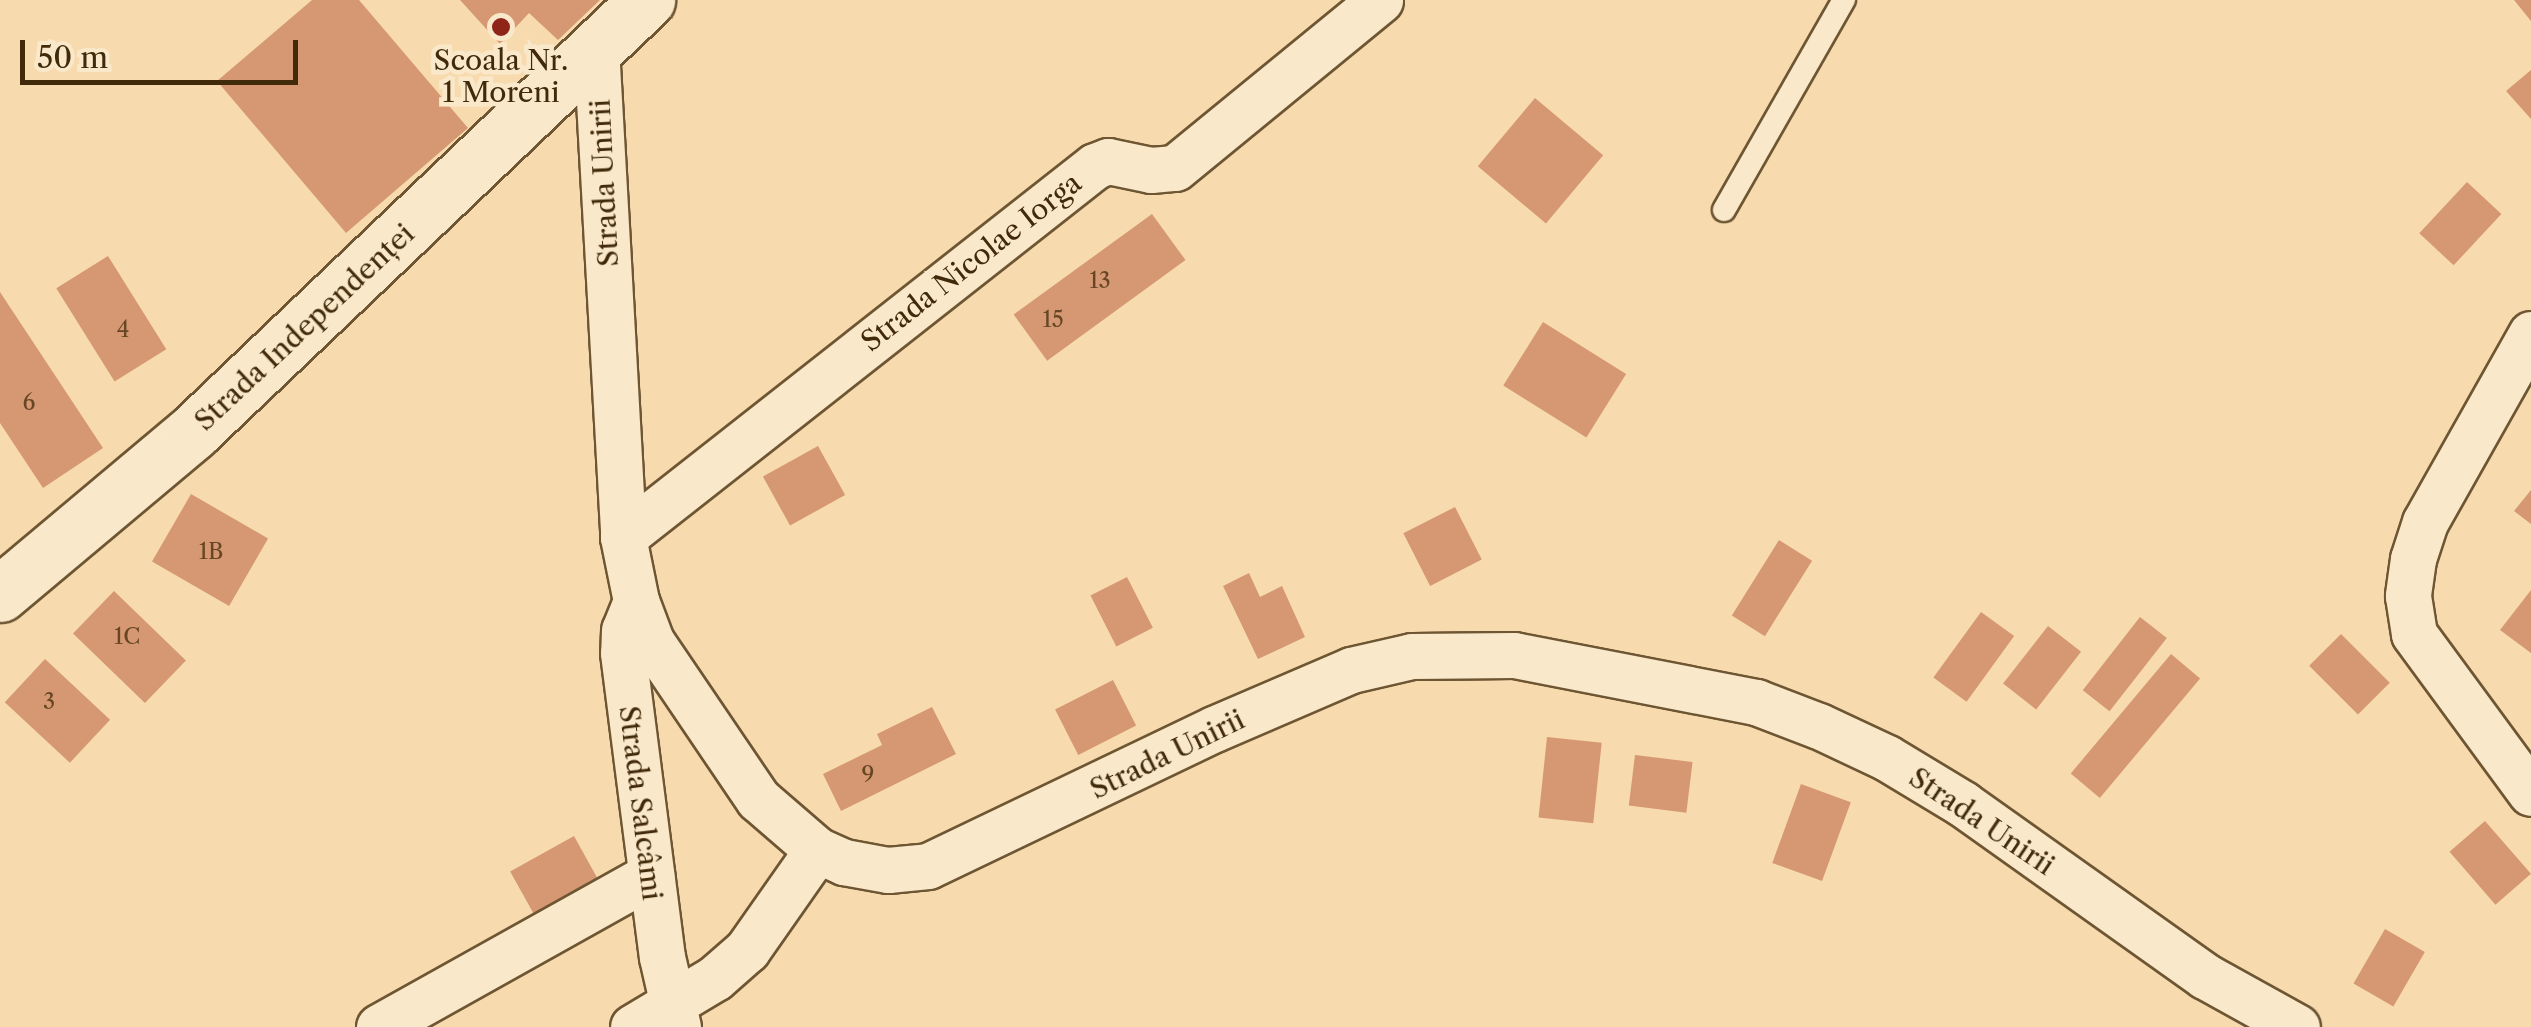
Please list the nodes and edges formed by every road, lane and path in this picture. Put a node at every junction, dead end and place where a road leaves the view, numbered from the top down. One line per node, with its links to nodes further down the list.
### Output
1 (647, 0): 4 (street, Strada Independenței)
2 (1380, 0): 7 (street, Strada Nicolae Iorga)
3 (1844, 0): 5 (lane)
4 (596, 47): 7 (street, Strada Unirii); 8 (street, Strada Independenței)
5 (1724, 210)
6 (2531, 334): 10 (street)
7 (623, 538): 9 (street, Strada Unirii)
8 (0, 594)
9 (636, 601): 11 (street, Strada Unirii); 12 (street, Strada Salcâmi)
10 (2531, 793)
11 (817, 850): 13 (street); 16 (street, Strada Unirii)
12 (651, 875): 13 (street, Strada Salcâmi); 14 (street)
13 (676, 1016): 15 (street)
14 (379, 1027)
15 (632, 1027)
16 (2297, 1027)

